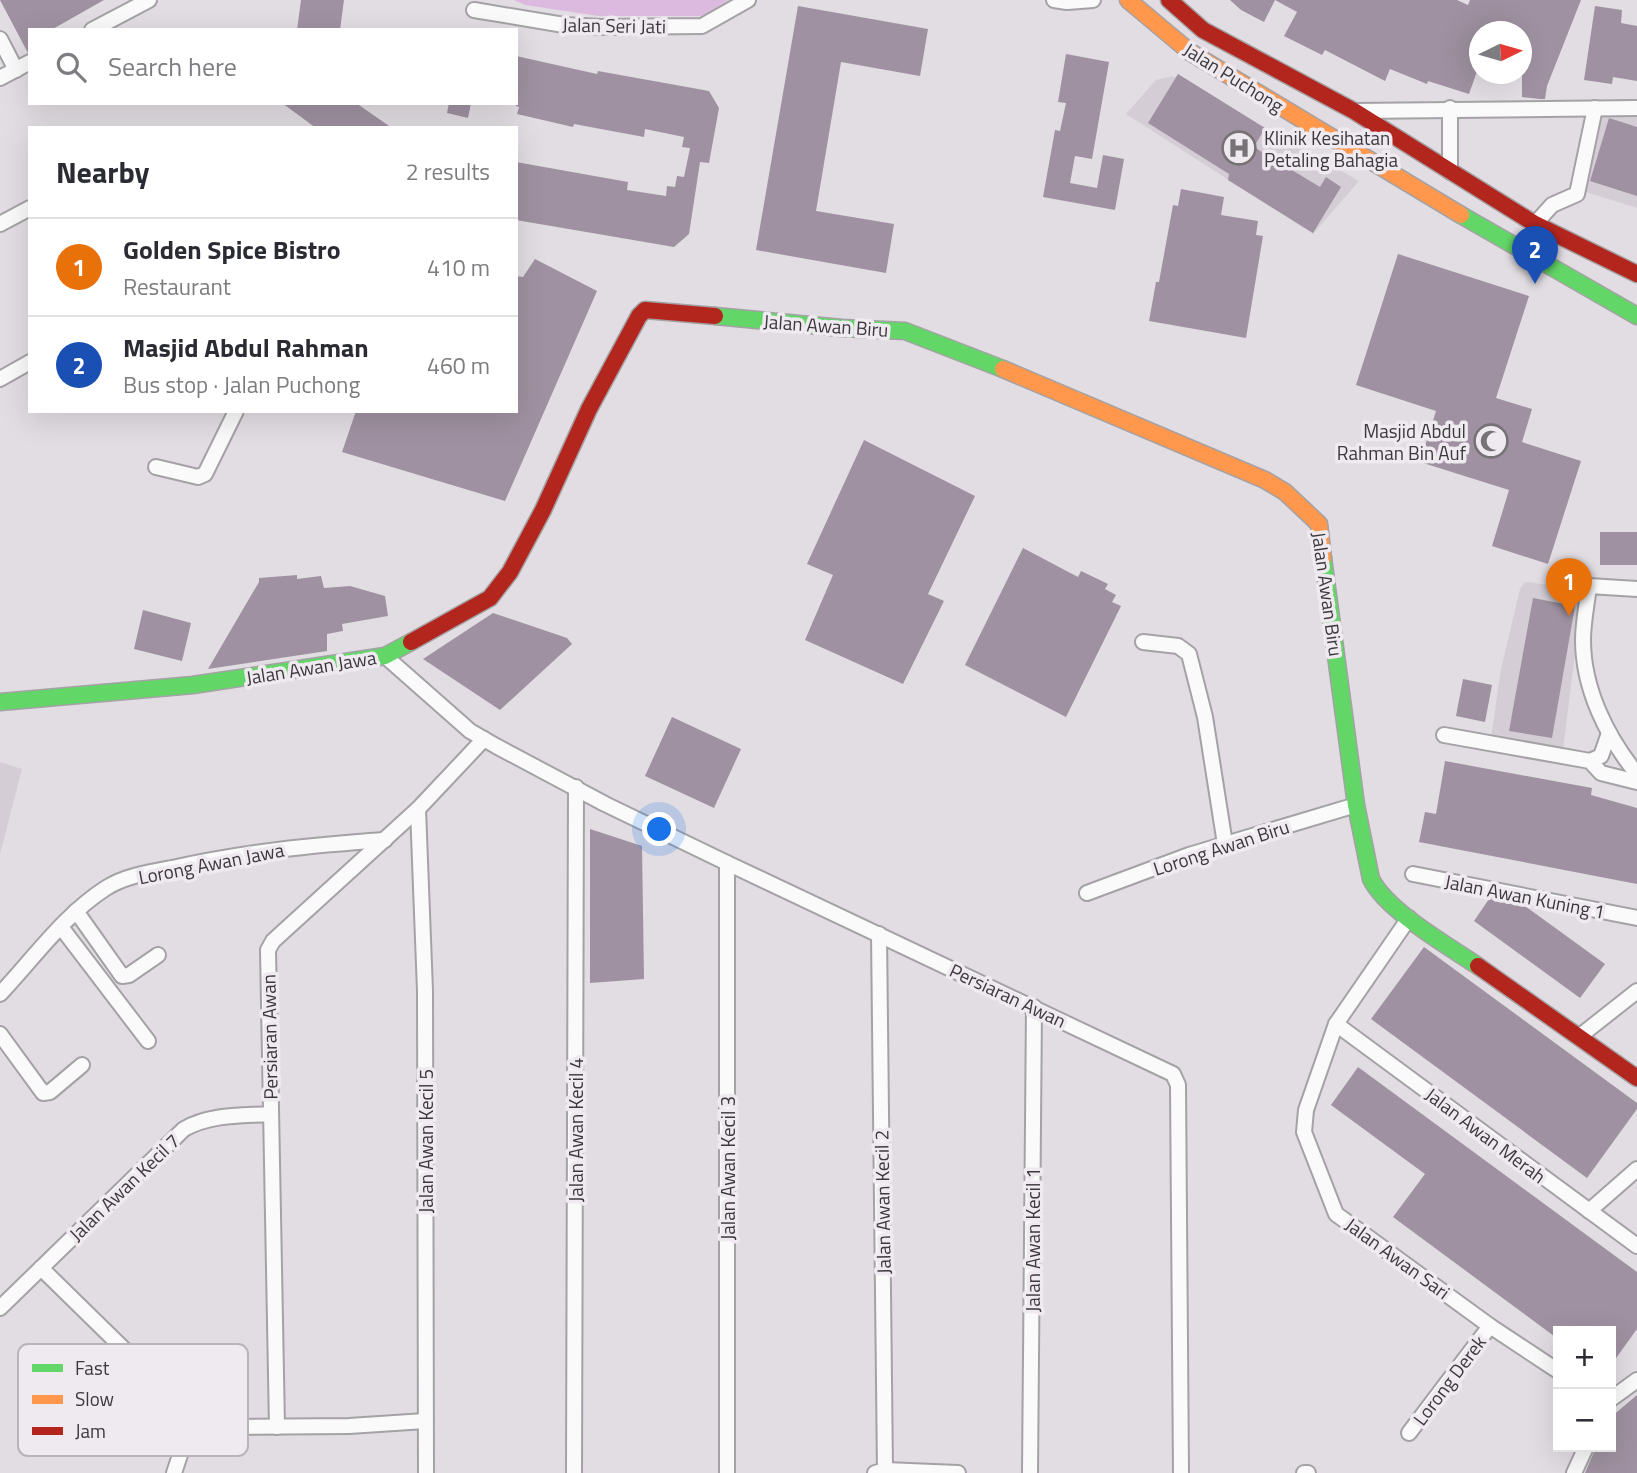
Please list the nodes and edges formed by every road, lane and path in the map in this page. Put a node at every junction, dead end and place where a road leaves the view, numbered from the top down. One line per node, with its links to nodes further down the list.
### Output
1 (149, 0): 7 (street)
2 (748, 0): 8 (street, Jalan Seri Jati)
3 (1054, 0): 4 (street)
4 (1093, 0)
5 (1128, 0): 23 (street, Jalan Puchong)
6 (1169, 0): 16 (street, Jalan Puchong)
7 (124, 6): 9 (street)
8 (474, 10)
9 (95, 28)
10 (0, 39): 11 (street)
11 (23, 66): 12 (street)
12 (0, 78)
13 (1450, 108): 14 (street); 16 (street); 17 (street)
14 (1595, 108): 15 (street); 20 (street)
15 (1637, 108)
16 (1354, 111): 17 (street, Jalan Puchong)
17 (1450, 172): 20 (street, Jalan Puchong)
18 (28, 209): 19 (street)
19 (0, 224)
20 (1535, 224): 21 (street, Jalan Puchong)
21 (1637, 274)
22 (645, 310): 30 (street, Jalan Awan Jawa); 39 (street, Jalan Awan Biru)
23 (1637, 316)
24 (28, 363): 25 (street)
25 (0, 379)
26 (235, 413): 27 (street)
27 (156, 467)
28 (1637, 589): 32 (street)
29 (1143, 642): 42 (street)
30 (385, 656): 31 (street, Jalan Awan Jawa); 34 (street, Persiaran Awan)
31 (0, 702)
32 (1609, 733): 35 (street); 36 (street)
33 (1444, 735): 35 (street)
34 (484, 739): 38 (street, Persiaran Awan); 40 (street, Persiaran Awan)
35 (1590, 761): 37 (street)
36 (1637, 774)
37 (1637, 782)
38 (576, 787): 43 (street, Persiaran Awan); 81 (street, Jalan Awan Kecil 4)
39 (1356, 805): 42 (street, Lorong Awan Biru); 47 (street, Jalan Awan Biru)
40 (418, 809): 41 (street, Persiaran Awan); 72 (street, Jalan Awan Kecil 5)
41 (385, 840): 46 (street, Lorong Awan Jawa); 61 (street, Persiaran Awan)
42 (1225, 844): 45 (street, Lorong Awan Biru)
43 (727, 863): 50 (street, Persiaran Awan); 82 (street, Jalan Awan Kecil 3)
44 (1413, 874): 48 (street, Jalan Awan Kuning 1)
45 (1087, 893)
46 (76, 911): 49 (street, Lorong Awan Jawa); 51 (street)
47 (1409, 918): 55 (street, Jalan Awan Sari); 57 (street, Jalan Awan Biru)
48 (1637, 918)
49 (61, 927): 53 (street, Lorong Awan Jawa); 58 (street)
50 (879, 934): 54 (street, Persiaran Awan); 78 (street, Jalan Awan Kecil 2)
51 (158, 955)
52 (1637, 991): 57 (street)
53 (0, 994)
54 (1034, 1007): 84 (street, Jalan Awan Kecil 1); 85 (street, Persiaran Awan)
55 (1336, 1024): 63 (street, Jalan Awan Merah); 67 (street, Jalan Awan Sari)
56 (0, 1034): 59 (street)
57 (1580, 1036): 60 (street, Jalan Awan Biru)
58 (148, 1041)
59 (82, 1065)
60 (1637, 1078)
61 (271, 1114): 65 (street, Jalan Awan Kecil 7); 74 (street, Persiaran Awan)
62 (1637, 1169): 63 (street)
63 (1589, 1211): 64 (street, Jalan Awan Merah)
64 (1637, 1246)
65 (41, 1268): 66 (street, Jalan Awan Kecil 7); 68 (street)
66 (0, 1308)
67 (1490, 1326): 69 (street, Jalan Awan Sari); 75 (street, Lorong Derek)
68 (119, 1344)
69 (1553, 1368)
70 (1637, 1380): 71 (street)
71 (1616, 1395)
72 (425, 1421): 74 (street); 80 (street, Jalan Awan Kecil 5)
73 (248, 1427): 74 (street)
74 (277, 1427)
75 (1409, 1433)
76 (1584, 1452): 86 (street)
77 (180, 1456): 79 (street)
78 (880, 1472): 83 (street)
79 (174, 1473)
80 (426, 1473)
81 (574, 1473)
82 (727, 1473)
83 (958, 1473)
84 (1030, 1473)
85 (1181, 1473)
86 (1574, 1473)

